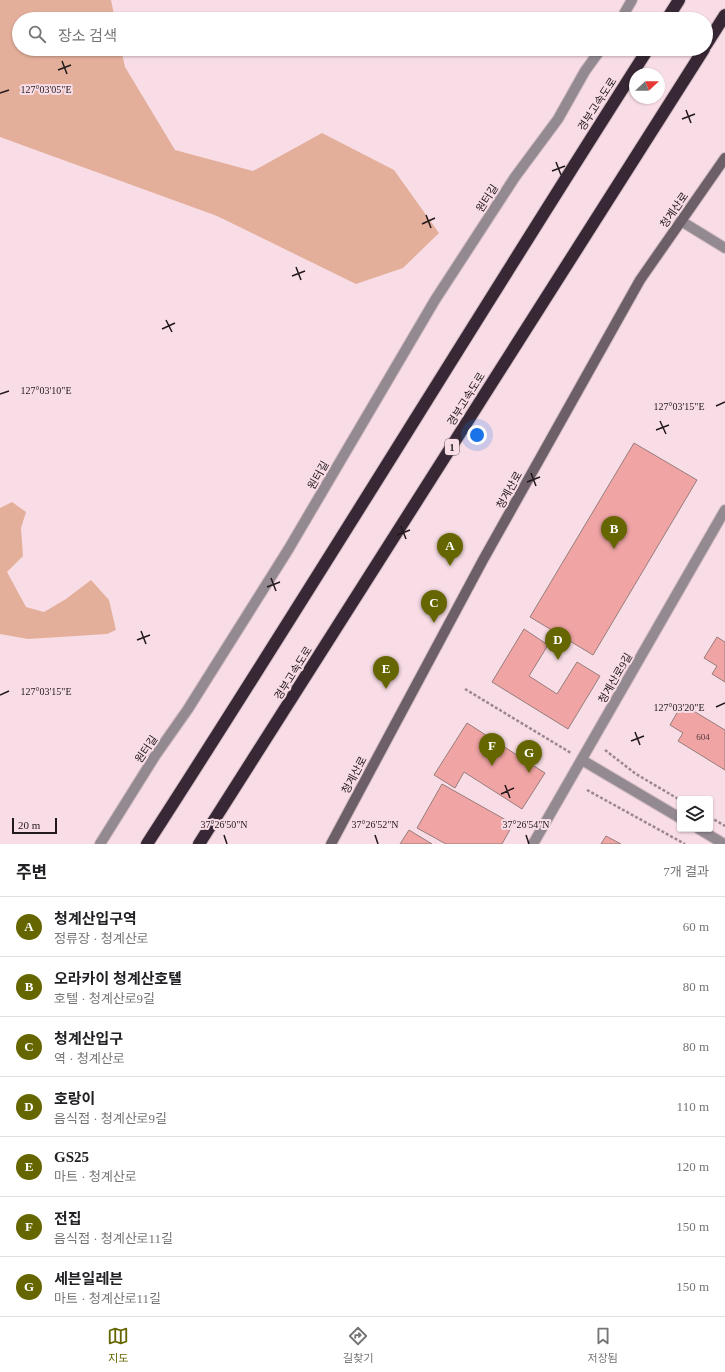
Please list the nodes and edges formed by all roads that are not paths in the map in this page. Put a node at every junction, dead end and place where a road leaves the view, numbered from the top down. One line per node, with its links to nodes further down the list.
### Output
1 (632, 0): 3 (street)
2 (679, 0): 4 (highway)
3 (625, 12)
4 (671, 12)
5 (725, 15): 6 (highway)
6 (713, 34)
7 (596, 56): 17 (street, 원터길)
8 (644, 56): 18 (highway, 경부고속도로)
9 (700, 56): 19 (highway, 경부고속도로 / 1)
10 (725, 158): 11 (street, 청계산로)
11 (681, 221): 12 (street); 20 (street, 청계산로)
12 (725, 248)
13 (725, 510): 14 (street, 청계산로9길)
14 (582, 760): 15 (street); 21 (street, 청계산로9길)
15 (677, 816)
16 (704, 832): 22 (street)
17 (100, 844)
18 (147, 844)
19 (199, 844)
20 (330, 844)
21 (533, 844)
22 (724, 844)

